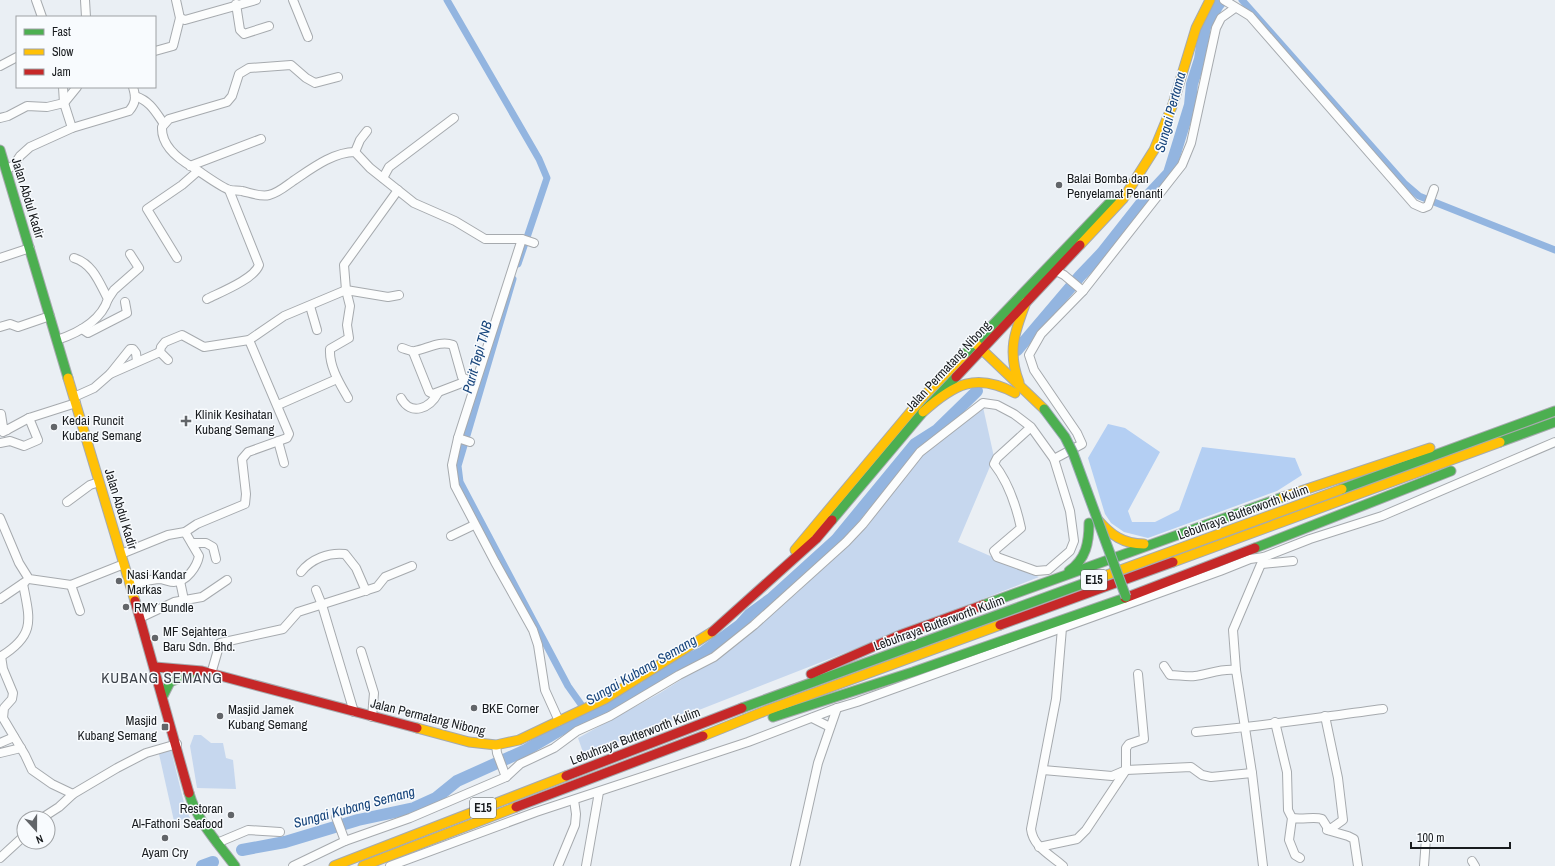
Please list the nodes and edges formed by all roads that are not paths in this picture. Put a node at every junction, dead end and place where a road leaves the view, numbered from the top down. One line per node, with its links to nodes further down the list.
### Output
1 (36, 0): 10 (street)
2 (175, 0): 12 (street)
3 (256, 0): 8 (street)
4 (294, 0): 14 (street)
5 (1210, 0): 31 (main road, Jalan Permatang Nibong)
6 (1224, 0): 9 (street)
7 (88, 2): 11 (street)
8 (236, 4): 12 (street); 13 (street)
9 (1234, 7): 37 (street); 46 (street)
10 (42, 16)
11 (86, 16)
12 (180, 18): 15 (street)
13 (269, 26)
14 (308, 36)
15 (156, 51)
16 (16, 58): 17 (street)
17 (0, 66)
18 (338, 77): 26 (street)
19 (63, 88): 23 (street)
20 (76, 88): 23 (street)
21 (133, 88): 22 (street)
22 (135, 96): 26 (street); 27 (street)
23 (64, 103): 24 (street); 27 (street)
24 (0, 118)
25 (454, 118): 36 (street)
26 (164, 124): 33 (street)
27 (72, 128): 34 (street)
28 (367, 131): 32 (street)
29 (261, 140): 33 (street)
30 (0, 150): 34 (main road, Jalan Abdul Kadir)
31 (1153, 150): 45 (main road, Jalan Permatang Nibong); 61 (main road, Jalan Permatang Nibong)
32 (355, 152): 36 (street); 38 (street)
33 (190, 166): 35 (street)
34 (6, 170): 40 (main road, Jalan Abdul Kadir)
35 (198, 171): 38 (street); 44 (street)
36 (383, 178): 39 (street)
37 (1434, 189)
38 (229, 190): 50 (street)
39 (398, 190): 47 (street); 69 (street)
40 (30, 248): 42 (street); 54 (main road, Jalan Abdul Kadir)
41 (130, 254): 49 (street)
42 (0, 258)
43 (74, 258): 49 (street)
44 (178, 258)
45 (1060, 273): 46 (street); 52 (main road, Jalan Permatang Nibong)
46 (1080, 289): 85 (street)
47 (346, 290): 48 (street); 53 (street); 67 (street)
48 (399, 295)
49 (108, 299): 56 (street)
50 (207, 299)
51 (125, 302): 56 (street)
52 (1026, 302): 61 (main road, Jalan Permatang Nibong); 70 (main road)
53 (310, 306): 57 (street); 59 (street)
54 (50, 316): 55 (street); 58 (main road, Jalan Abdul Kadir)
55 (0, 327)
56 (82, 329): 58 (street)
57 (317, 330)
58 (57, 340): 74 (main road, Jalan Abdul Kadir)
59 (249, 340): 62 (street); 75 (street)
60 (402, 348): 63 (street)
61 (975, 349): 70 (main road); 77 (main road, Jalan Permatang Nibong); 112 (main road, Jalan Permatang Nibong)
62 (160, 352): 64 (street); 65 (street)
63 (414, 352): 68 (street); 71 (street)
64 (168, 360)
65 (137, 361): 66 (street); 66 (street)
66 (110, 374): 74 (street)
67 (337, 379): 72 (street); 75 (street)
68 (467, 381): 69 (street); 71 (street)
69 (475, 384): 91 (street)
70 (1018, 390): 77 (main road); 90 (main road, bridge)
71 (438, 393): 73 (street)
72 (348, 398)
73 (401, 398)
74 (75, 400): 79 (street); 87 (main road, Jalan Abdul Kadir)
75 (278, 405): 82 (street)
76 (1555, 411): 95 (main road); 136 (main road, Lebuhraya Butterworth Kulim / E15)
77 (923, 412): 112 (main road, Jalan Permatang Nibong)
78 (1, 414): 79 (street)
79 (29, 418): 84 (street)
80 (1555, 423): 114 (main road); 141 (main road, Lebuhraya Butterworth Kulim / E15)
81 (1031, 427): 85 (street); 85 (street); 152 (street)
82 (278, 441): 86 (street); 92 (street)
83 (1555, 442): 99 (street)
84 (0, 443)
85 (1054, 459)
86 (284, 463)
87 (100, 482): 88 (street); 96 (main road, Jalan Abdul Kadir)
88 (67, 502)
89 (0, 518): 105 (street)
90 (1093, 521): 95 (main road); 98 (main road, bridge); 107 (main road)
91 (474, 525): 93 (street); 137 (street)
92 (185, 532): 94 (street); 96 (street)
93 (452, 536)
94 (192, 543): 97 (street); 106 (street)
95 (1150, 544): 98 (main road)
96 (121, 554): 101 (main road, Jalan Abdul Kadir)
97 (216, 559)
98 (1107, 560): 107 (main road); 114 (main road, bridge)
99 (1263, 560): 100 (street); 119 (street); 124 (street)
100 (1293, 561)
101 (124, 564): 108 (street); 109 (main road, Jalan Abdul Kadir)
102 (412, 566): 111 (street)
103 (301, 572): 111 (street)
104 (227, 580): 115 (street)
105 (26, 581): 108 (street); 113 (street); 121 (street)
106 (180, 581): 109 (street); 115 (street)
107 (1049, 581): 136 (main road)
108 (71, 585): 117 (street)
109 (130, 585): 118 (main road, Jalan Abdul Kadir)
110 (316, 590): 116 (street)
111 (366, 591): 116 (street)
112 (755, 595): 137 (main road, Jalan Permatang Nibong)
113 (0, 599)
114 (1122, 599): 141 (main road)
115 (184, 600): 118 (street)
116 (322, 605): 126 (street); 131 (street)
117 (80, 611)
118 (140, 618): 123 (main road, Jalan Abdul Kadir)
119 (1062, 628): 129 (street); 149 (street)
120 (361, 651): 133 (street)
121 (1, 656): 132 (street)
122 (1164, 666): 124 (street)
123 (154, 667): 125 (main road, Jalan Permatang Nibong); 128 (main road, Jalan Abdul Kadir)
124 (1236, 670): 140 (street)
125 (202, 671): 126 (main road, Jalan Permatang Nibong); 128 (main road)
126 (211, 674): 131 (main road, Jalan Permatang Nibong)
127 (1138, 674): 150 (street)
128 (163, 696): 145 (main road, Jalan Abdul Kadir)
129 (837, 708): 135 (street); 139 (street)
130 (1383, 709): 134 (street)
131 (354, 712): 133 (main road, Jalan Permatang Nibong)
132 (2, 716): 143 (street)
133 (372, 716): 147 (main road, Jalan Permatang Nibong)
134 (1325, 716): 138 (street); 159 (street)
135 (812, 718): 139 (street); 153 (street)
136 (711, 720): 171 (main road, Lebuhraya Butterworth Kulim / E15)
137 (559, 721): 147 (main road, Jalan Permatang Nibong)
138 (1276, 722): 140 (street); 158 (street)
139 (830, 727): 176 (street)
140 (1244, 728): 142 (street); 151 (street)
141 (716, 731): 172 (main road, Lebuhraya Butterworth Kulim / E15)
142 (1196, 732)
143 (14, 737): 144 (street); 146 (street)
144 (0, 743)
145 (177, 744): 154 (street); 164 (main road, Jalan Abdul Kadir)
146 (21, 748): 148 (street); 154 (street)
147 (497, 749): 152 (street)
148 (0, 753)
149 (1043, 770): 150 (street); 165 (street)
150 (1126, 770): 151 (street); 165 (street)
151 (1252, 773): 178 (street)
152 (505, 775): 161 (street)
153 (599, 792): 155 (street); 175 (street)
154 (72, 794): 156 (street)
155 (574, 800): 168 (street); 174 (street)
156 (54, 810)
157 (336, 818): 161 (street)
158 (1292, 818): 159 (street); 167 (street)
159 (1326, 830): 179 (street)
160 (280, 832): 164 (street)
161 (344, 838): 170 (street)
162 (1426, 838): 180 (street)
163 (16, 843): 166 (street)
164 (218, 845): 169 (main road, Jalan Abdul Kadir)
165 (1039, 847): 177 (street)
166 (0, 858)
167 (1300, 858)
168 (409, 863): 173 (street)
169 (235, 866)
170 (293, 866)
171 (334, 866)
172 (363, 866)
173 (390, 866)
174 (558, 866)
175 (586, 866)
176 (795, 866)
177 (1064, 866)
178 (1263, 866)
179 (1358, 866)
180 (1424, 866)

